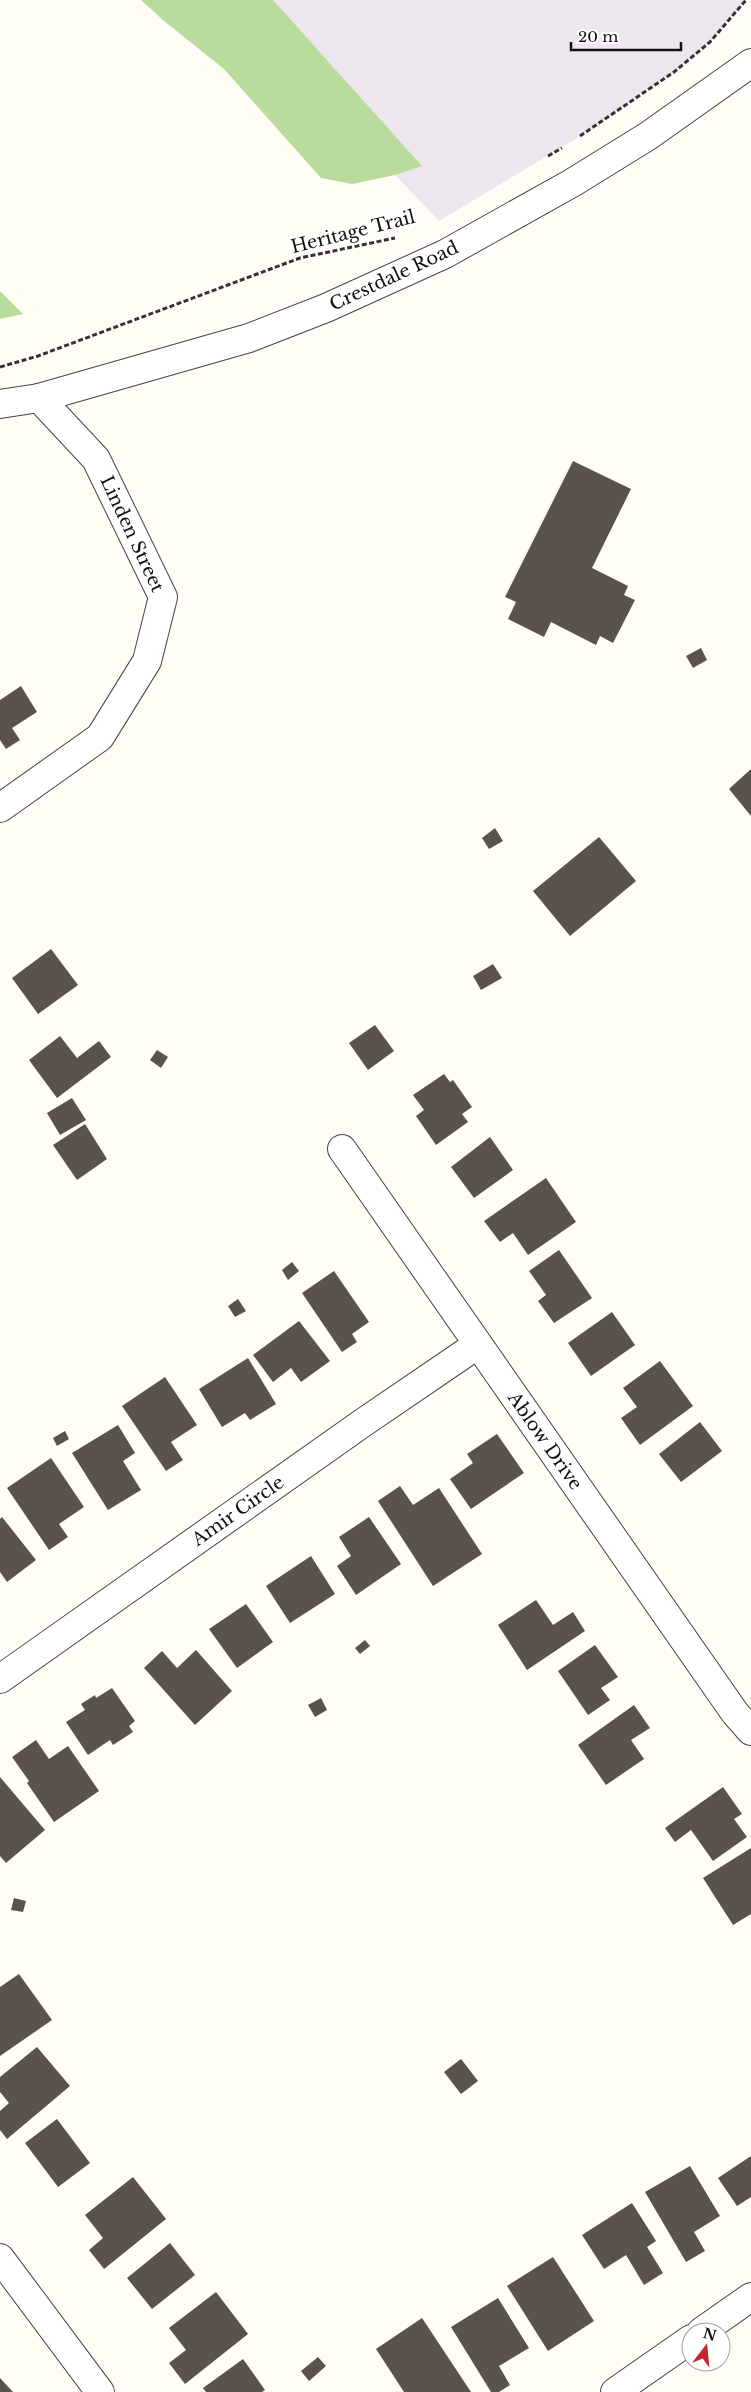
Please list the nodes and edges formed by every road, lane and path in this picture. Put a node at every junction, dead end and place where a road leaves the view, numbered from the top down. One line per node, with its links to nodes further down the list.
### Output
1 (746, 0): 3 (path)
2 (751, 63): 8 (street, Crestdale Road)
3 (577, 138)
4 (569, 143): 5 (path)
5 (545, 158)
6 (403, 236): 7 (path, Heritage Trail)
7 (0, 367)
8 (39, 398): 9 (street, Crestdale Road); 10 (street, Linden Street)
9 (0, 404)
10 (0, 808)
11 (342, 1150): 12 (street, Ablow Drive)
12 (477, 1345): 13 (street, Amir Circle); 14 (street, Ablow Drive)
13 (0, 1679)
14 (751, 1731)
15 (0, 2258): 19 (street)
16 (751, 2297): 17 (street)
17 (715, 2322)
18 (681, 2346): 20 (street)
19 (100, 2392)
20 (615, 2392)

